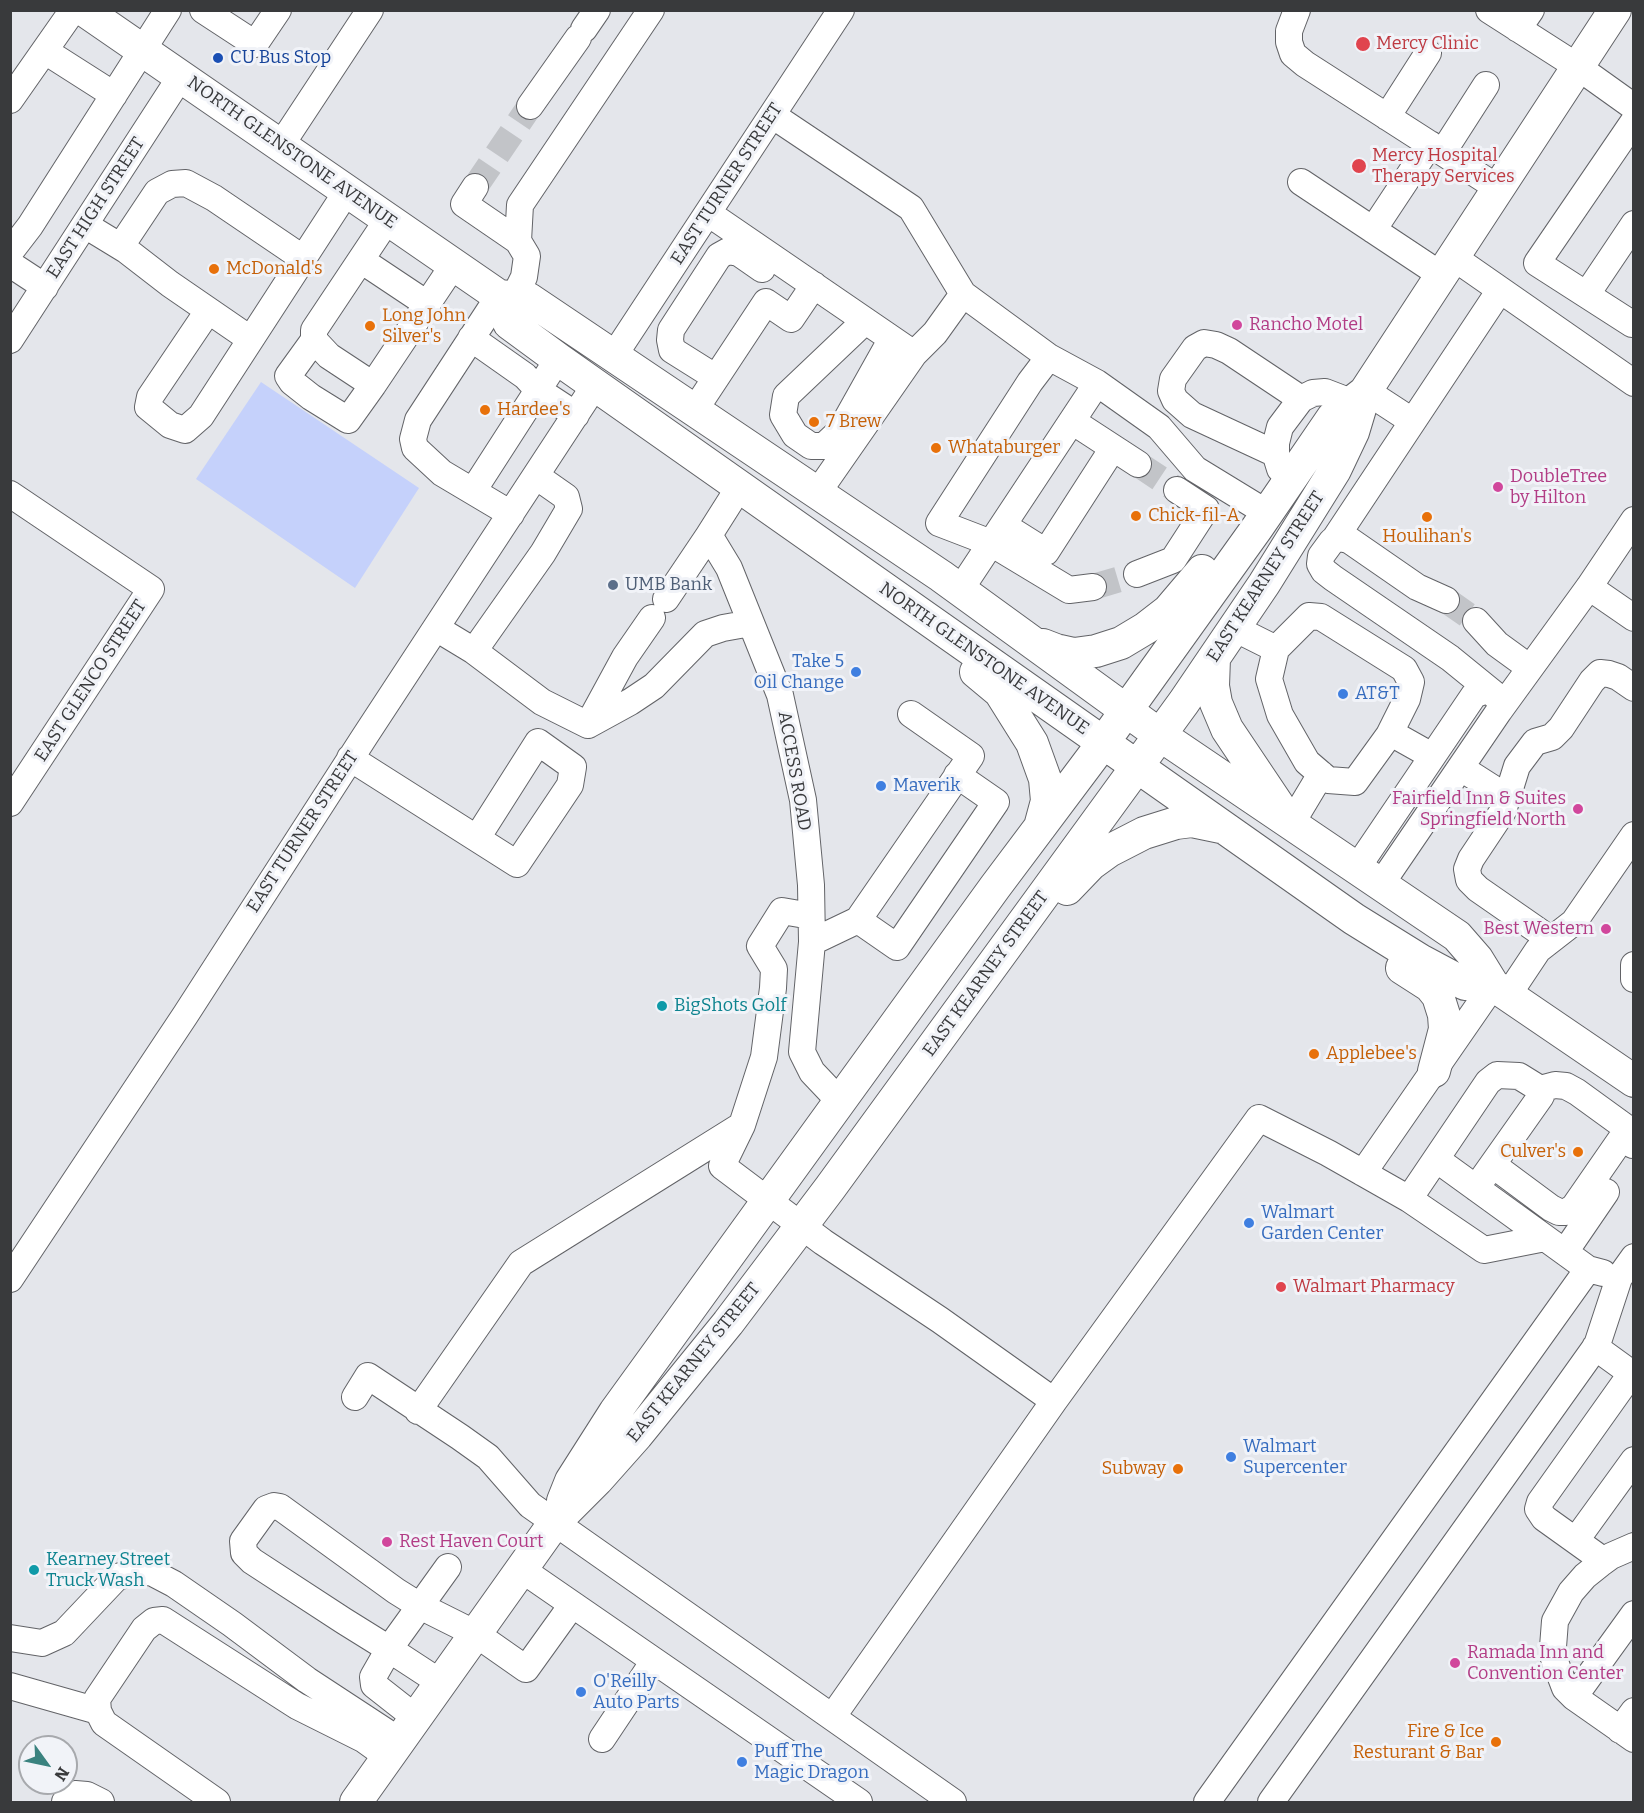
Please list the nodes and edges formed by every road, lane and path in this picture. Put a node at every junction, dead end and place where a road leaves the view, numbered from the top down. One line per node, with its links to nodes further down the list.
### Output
1 (73, 10): 15 (street)
2 (84, 10): 14 (main road, NORTH GLENSTONE AVENUE)
3 (168, 10): 14 (street)
4 (203, 10): 5 (street)
5 (278, 10)
6 (370, 10): 27 (street)
7 (651, 10): 38 (street)
8 (841, 10): 24 (street, EAST TURNER STREET)
9 (1297, 10): 25 (street)
10 (1489, 10): 12 (street)
11 (1615, 10): 17 (main road, EAST KEARNEY STREET)
12 (1525, 20): 17 (street)
13 (586, 26): 22 (street)
14 (142, 50): 18 (main road, NORTH GLENSTONE AVENUE); 20 (street)
15 (45, 51): 20 (street); 21 (street)
16 (1428, 53): 25 (street)
17 (1578, 67): 23 (street); 31 (main road, EAST KEARNEY STREET)
18 (181, 76): 27 (main road, NORTH GLENSTONE AVENUE); 36 (street, EAST HIGH STREET)
19 (1486, 85): 28 (street)
20 (114, 95): 40 (street)
21 (10, 100)
22 (530, 106)
23 (1634, 107)
24 (772, 115): 33 (street, EAST TURNER STREET); 49 (street)
25 (1387, 117): 28 (street)
26 (1634, 121): 50 (street)
27 (281, 145): 32 (main road, NORTH GLENSTONE AVENUE)
28 (1436, 148): 31 (street); 37 (street)
29 (1301, 182): 37 (street)
30 (475, 187): 38 (street)
31 (1498, 188): 45 (main road, EAST KEARNEY STREET)
32 (347, 191): 34 (main road, NORTH GLENSTONE AVENUE); 41 (street)
33 (708, 213): 48 (street); 62 (street, EAST TURNER STREET)
34 (388, 219): 42 (street); 44 (main road, NORTH GLENSTONE AVENUE)
35 (1634, 224): 50 (street)
36 (85, 225): 39 (street); 46 (street, EAST HIGH STREET)
37 (1373, 230): 45 (street)
38 (518, 241): 52 (street)
39 (121, 246): 41 (street); 53 (street)
40 (10, 252)
41 (304, 259): 57 (street)
42 (361, 260): 51 (street); 59 (street)
43 (10, 264): 46 (street)
44 (454, 264): 51 (street); 52 (main road, NORTH GLENSTONE AVENUE)
45 (1447, 266): 47 (street); 71 (main road, EAST KEARNEY STREET)
46 (45, 287): 58 (street, EAST HIGH STREET)
47 (1500, 290): 67 (street); 76 (street)
48 (809, 291): 54 (street); 65 (street); 65 (street)
49 (963, 294): 61 (street); 63 (street)
50 (1587, 294): 55 (street)
51 (427, 304): 68 (street)
52 (507, 306): 56 (street); 62 (main road); 64 (main road, NORTH GLENSTONE AVENUE)
53 (208, 311): 57 (street); 57 (street)
54 (865, 321): 60 (street); 60 (street)
55 (1634, 322)
56 (471, 338): 70 (street); 85 (street)
57 (250, 339)
58 (10, 340)
59 (314, 340): 68 (street); 68 (street)
60 (891, 340): 61 (street)
61 (914, 354): 86 (street)
62 (613, 357): 73 (main road)
63 (1048, 357): 66 (street); 92 (street)
64 (558, 359): 69 (main road, NORTH GLENSTONE AVENUE); 70 (street)
65 (716, 377): 73 (street)
66 (1097, 383): 75 (street); 90 (street)
67 (1634, 383)
68 (373, 385)
69 (594, 385): 74 (street, EAST TURNER STREET); 77 (main road); 82 (main road, NORTH GLENSTONE AVENUE)
70 (538, 390): 74 (street); 85 (street)
71 (1361, 395): 72 (street); 76 (street); 83 (main road, EAST KEARNEY STREET); 104 (main road, EAST KEARNEY STREET)
72 (1301, 399): 79 (street); 79 (street)
73 (694, 411): 77 (main road)
74 (576, 415): 81 (street, EAST TURNER STREET)
75 (1072, 421): 78 (street); 92 (street)
76 (1412, 421): 94 (street)
77 (729, 434): 86 (main road)
78 (1113, 448): 80 (street); 92 (street)
79 (1276, 454): 83 (street)
80 (1138, 464)
81 (536, 476): 89 (street, EAST TURNER STREET); 107 (street)
82 (740, 486): 88 (main road, NORTH GLENSTONE AVENUE); 93 (street)
83 (1285, 486): 90 (main road, EAST KEARNEY STREET)
84 (1177, 490): 95 (street)
85 (473, 491): 89 (street)
86 (818, 492): 98 (main road)
87 (10, 494): 125 (street, EAST GLENCO STREET)
88 (772, 508): 117 (main road, NORTH GLENSTONE AVENUE); 127 (main road)
89 (511, 514): 103 (street, EAST TURNER STREET)
90 (1262, 520): 105 (main road); 112 (main road, EAST KEARNEY STREET)
91 (1634, 520): 97 (street)
92 (997, 534): 96 (street); 98 (street)
93 (709, 535): 102 (street, ACCESS ROAD); 114 (street)
94 (1334, 540): 99 (street); 111 (street)
95 (1137, 574)
96 (1093, 587)
97 (1589, 587): 100 (street); 109 (street)
98 (960, 590): 105 (main road)
99 (1446, 600)
100 (1634, 618)
101 (1476, 621): 109 (street)
102 (751, 623): 114 (street); 133 (street, ACCESS ROAD)
103 (436, 628): 107 (street); 119 (street, EAST TURNER STREET)
104 (1234, 628): 106 (street); 108 (main road, EAST KEARNEY STREET)
105 (1023, 636): 112 (main road)
106 (1276, 649): 115 (street); 122 (street)
107 (474, 651): 114 (street)
108 (1214, 658): 116 (main road, EAST KEARNEY STREET); 126 (main road)
109 (1530, 668): 111 (street)
110 (1634, 688): 124 (street)
111 (1490, 701): 118 (street); 121 (street)
112 (1126, 711): 116 (main road); 117 (main road, EAST KEARNEY STREET)
113 (911, 714): 123 (street)
114 (588, 725)
115 (1390, 733): 118 (street); 122 (street)
116 (1160, 735): 120 (main road, EAST KEARNEY STREET); 126 (main road)
117 (1103, 743): 120 (main road, NORTH GLENSTONE AVENUE); 127 (main road, EAST KEARNEY STREET)
118 (1432, 756): 131 (street)
119 (350, 758): 130 (street); 157 (street, EAST TURNER STREET)
120 (1138, 767): 128 (main road, NORTH GLENSTONE AVENUE); 149 (main road, EAST KEARNEY STREET)
121 (1461, 768): 124 (street); 131 (street)
122 (1321, 774): 126 (street)
123 (957, 775): 134 (street); 134 (street)
124 (1508, 798): 135 (street)
125 (10, 803)
126 (1291, 824): 131 (main road)
127 (1040, 827): 143 (main road, EAST KEARNEY STREET)
128 (1225, 828): 132 (main road, NORTH GLENSTONE AVENUE); 149 (main road)
129 (1634, 835): 135 (street)
130 (477, 838): 130 (street)
131 (1369, 876): 139 (main road)
132 (1313, 891): 139 (main road, NORTH GLENSTONE AVENUE); 140 (main road)
133 (811, 916): 136 (street, ACCESS ROAD); 144 (street)
134 (858, 920): 136 (street)
135 (1550, 939): 139 (street)
136 (812, 942): 143 (street, ACCESS ROAD)
137 (1634, 965): 138 (street)
138 (1634, 979)
139 (1500, 990): 140 (street); 141 (main road)
140 (1434, 1071): 148 (street)
141 (1634, 1081)
142 (1540, 1089): 145 (street); 146 (street); 147 (street)
143 (842, 1100): 152 (main road, EAST KEARNEY STREET)
144 (742, 1125): 152 (street); 162 (street)
145 (1632, 1143): 147 (street); 154 (street)
146 (1436, 1159): 150 (street); 151 (street)
147 (1493, 1165): 150 (street)
148 (1363, 1173): 151 (street); 161 (street)
149 (830, 1188): 153 (main road, EAST KEARNEY STREET)
150 (1476, 1188): 154 (street)
151 (1409, 1199): 154 (street)
152 (768, 1201): 153 (street); 164 (main road, EAST KEARNEY STREET)
153 (802, 1226): 161 (street); 164 (main road, EAST KEARNEY STREET)
154 (1555, 1245): 156 (street)
155 (1626, 1268): 156 (street); 158 (street)
156 (1588, 1269): 191 (street)
157 (13, 1270)
158 (1594, 1347): 159 (street); 192 (street)
159 (1633, 1380): 165 (street)
160 (355, 1397): 162 (street)
161 (1054, 1401): 181 (street)
162 (418, 1411): 164 (street)
163 (1634, 1460): 165 (street)
164 (555, 1522): 169 (main road, EAST KEARNEY STREET); 181 (street)
165 (1576, 1540): 167 (street)
166 (1634, 1546): 167 (street)
167 (1604, 1561): 179 (street)
168 (448, 1567): 171 (street)
169 (521, 1569): 170 (street); 173 (main road, EAST KEARNEY STREET)
170 (572, 1605): 173 (street); 176 (street)
171 (420, 1606): 173 (street); 175 (street); 175 (street)
172 (1634, 1614): 179 (street)
173 (476, 1634): 177 (main road, EAST KEARNEY STREET)
174 (10, 1638): 183 (street)
175 (389, 1649): 177 (street); 183 (street)
176 (654, 1661): 184 (street); 189 (street)
177 (441, 1683): 183 (main road, EAST KEARNEY STREET)
178 (10, 1686): 180 (street)
179 (1574, 1697): 182 (street)
180 (98, 1711): 183 (street); 187 (street)
181 (833, 1716): 190 (street)
182 (1629, 1727)
183 (402, 1738): 188 (main road, EAST KEARNEY STREET)
184 (602, 1739)
185 (65, 1803): 186 (street)
186 (102, 1803)
187 (217, 1803)
188 (356, 1803)
189 (859, 1803)
190 (953, 1803)
191 (1207, 1803)
192 (1271, 1803)

